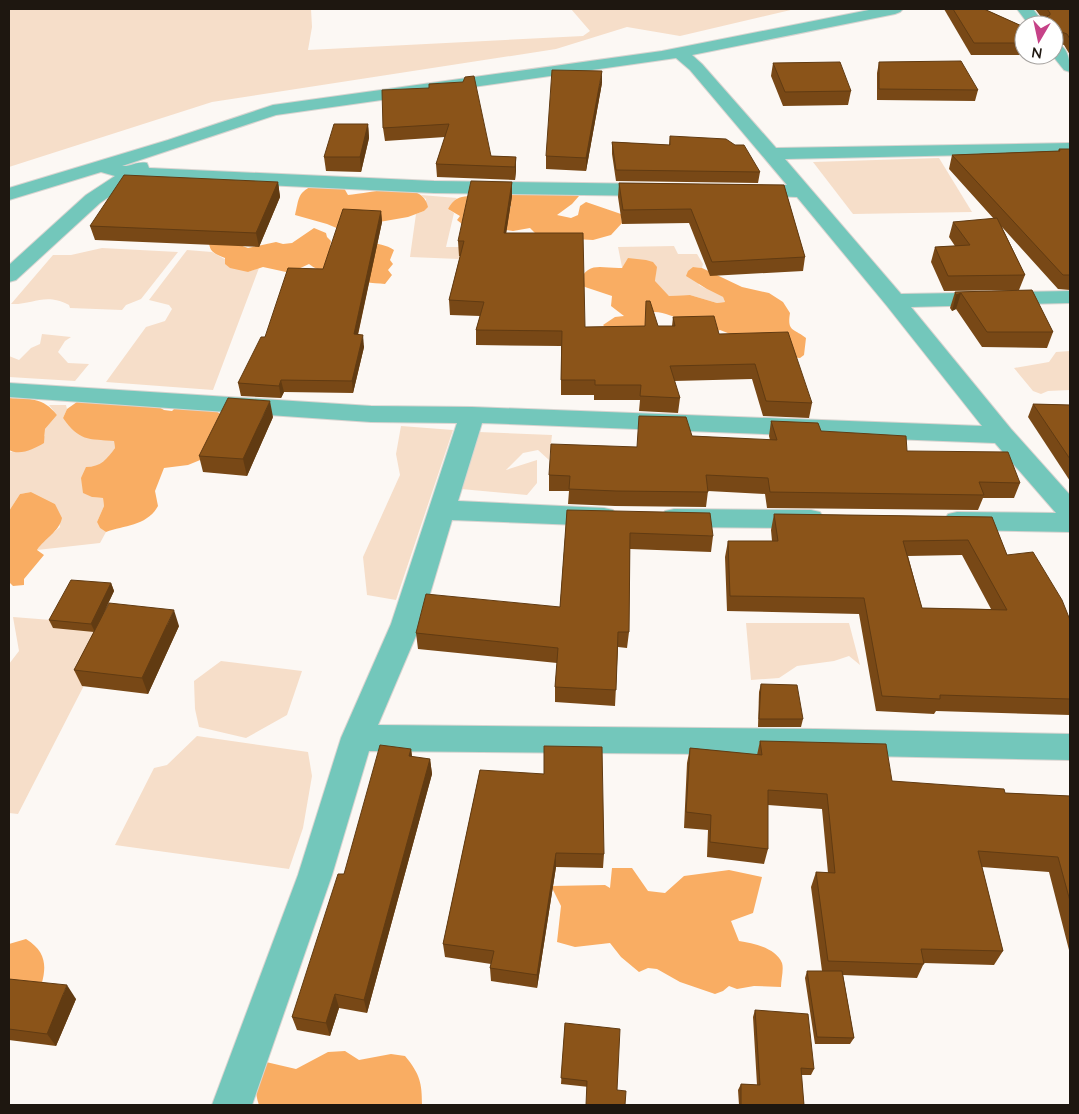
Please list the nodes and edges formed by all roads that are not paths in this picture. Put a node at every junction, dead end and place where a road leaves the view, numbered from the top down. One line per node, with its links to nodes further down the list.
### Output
1 (894, 9): 2 (street)
2 (679, 52): 5 (street); 7 (street)
3 (1064, 54): 4 (street)
4 (1070, 67)
5 (174, 144): 8 (street); 9 (street)
6 (1070, 148): 7 (street)
7 (770, 154): 12 (street)
8 (88, 170): 9 (street); 13 (street)
9 (131, 173): 10 (street); 14 (street)
10 (672, 190)
11 (731, 190): 12 (street)
12 (800, 191): 16 (street)
13 (9, 194)
14 (9, 276)
15 (1070, 297): 16 (street)
16 (895, 301): 19 (street)
17 (9, 390): 18 (street)
18 (472, 415): 19 (street); 20 (street)
19 (1002, 435): 21 (street)
20 (443, 510): 22 (street); 27 (street)
21 (1070, 512)
22 (625, 517)
23 (654, 517): 24 (street)
24 (837, 519)
25 (934, 521): 26 (street)
26 (1070, 524)
27 (357, 738): 28 (street); 29 (street)
28 (1070, 747)
29 (232, 1105)

